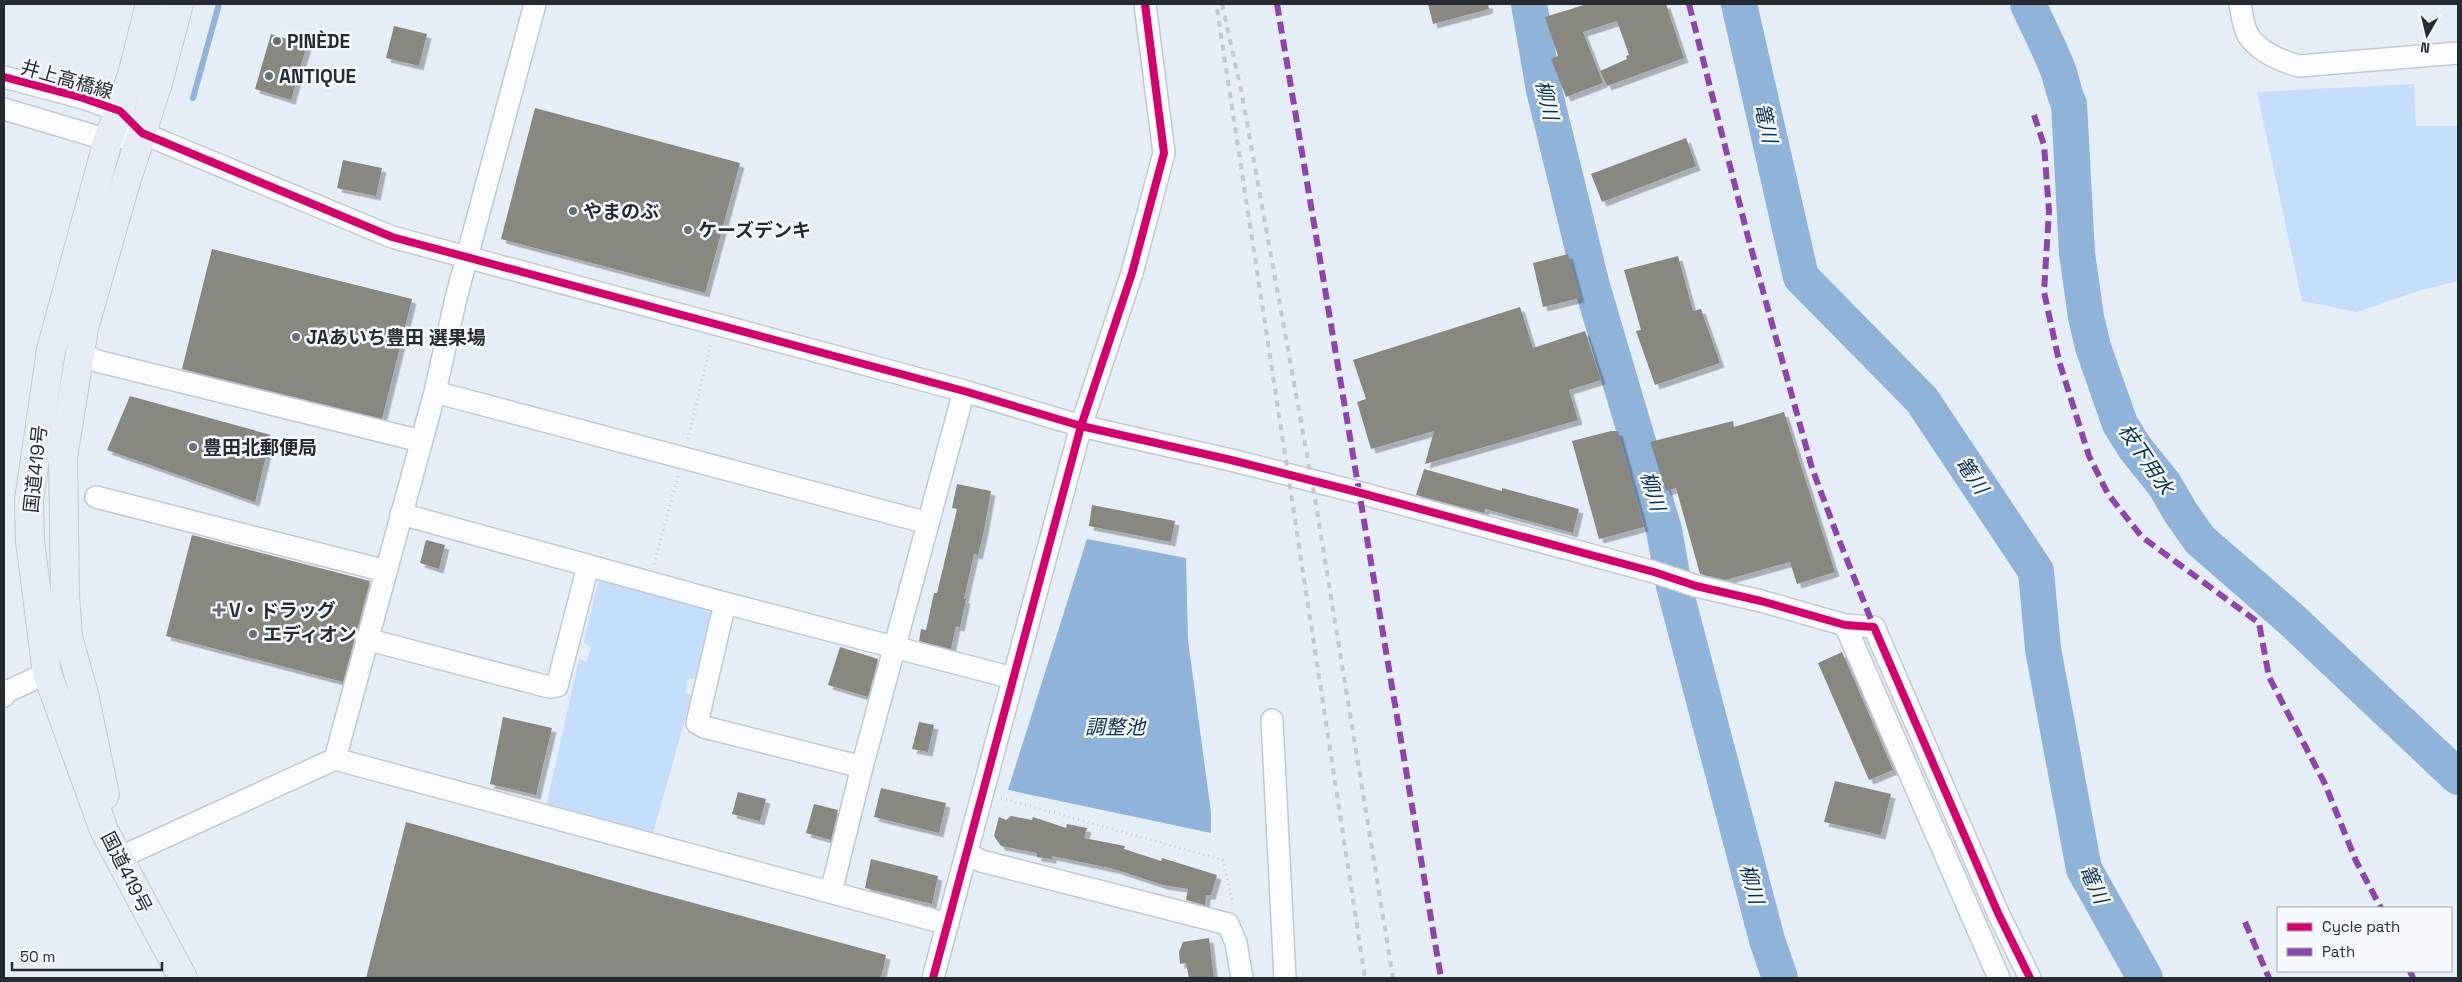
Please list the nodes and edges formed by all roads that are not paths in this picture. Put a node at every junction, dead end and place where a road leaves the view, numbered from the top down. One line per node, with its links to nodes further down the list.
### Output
1 (150, 4): 9 (highway, 国道419号)
2 (178, 4): 10 (highway, 国道419号)
3 (535, 4): 12 (street)
4 (1145, 4): 16 (street)
5 (2240, 4): 6 (street)
6 (2458, 53)
7 (4, 78): 9 (street, 井上高橋線)
8 (4, 109): 11 (street)
9 (120, 111): 10 (street, 井上高橋線); 11 (highway, 国道419号)
10 (142, 133): 11 (street); 12 (street); 13 (highway, 国道419号)
11 (108, 140): 27 (highway, 国道419号)
12 (466, 258): 14 (street); 15 (street)
13 (80, 352): 17 (street); 33 (highway, 国道419号)
14 (964, 391): 16 (street); 20 (street)
15 (434, 392): 17 (street); 20 (street)
16 (1081, 426): 24 (street); 28 (street)
17 (421, 441): 19 (street)
18 (96, 497): 22 (street)
19 (401, 514): 21 (street); 22 (street)
20 (928, 523): 26 (street)
21 (588, 566): 23 (street); 25 (street)
22 (386, 572): 25 (street)
23 (725, 603): 26 (street); 32 (street)
24 (1845, 625): 42 (street); 43 (street)
25 (366, 639): 31 (street)
26 (896, 646): 28 (street); 32 (street)
27 (47, 673): 29 (street); 38 (highway, 国道419号)
28 (1013, 678): 34 (street)
29 (4, 696)
30 (1272, 720): 41 (street)
31 (335, 759): 33 (street); 35 (street)
32 (862, 767): 35 (street)
33 (132, 852): 39 (highway, 国道419号)
34 (967, 853): 36 (street); 40 (street)
35 (831, 892): 36 (street)
36 (948, 924): 37 (street)
37 (940, 976)
38 (182, 978)
39 (198, 978)
40 (1242, 978)
41 (1285, 978)
42 (1999, 978)
43 (2030, 978)

